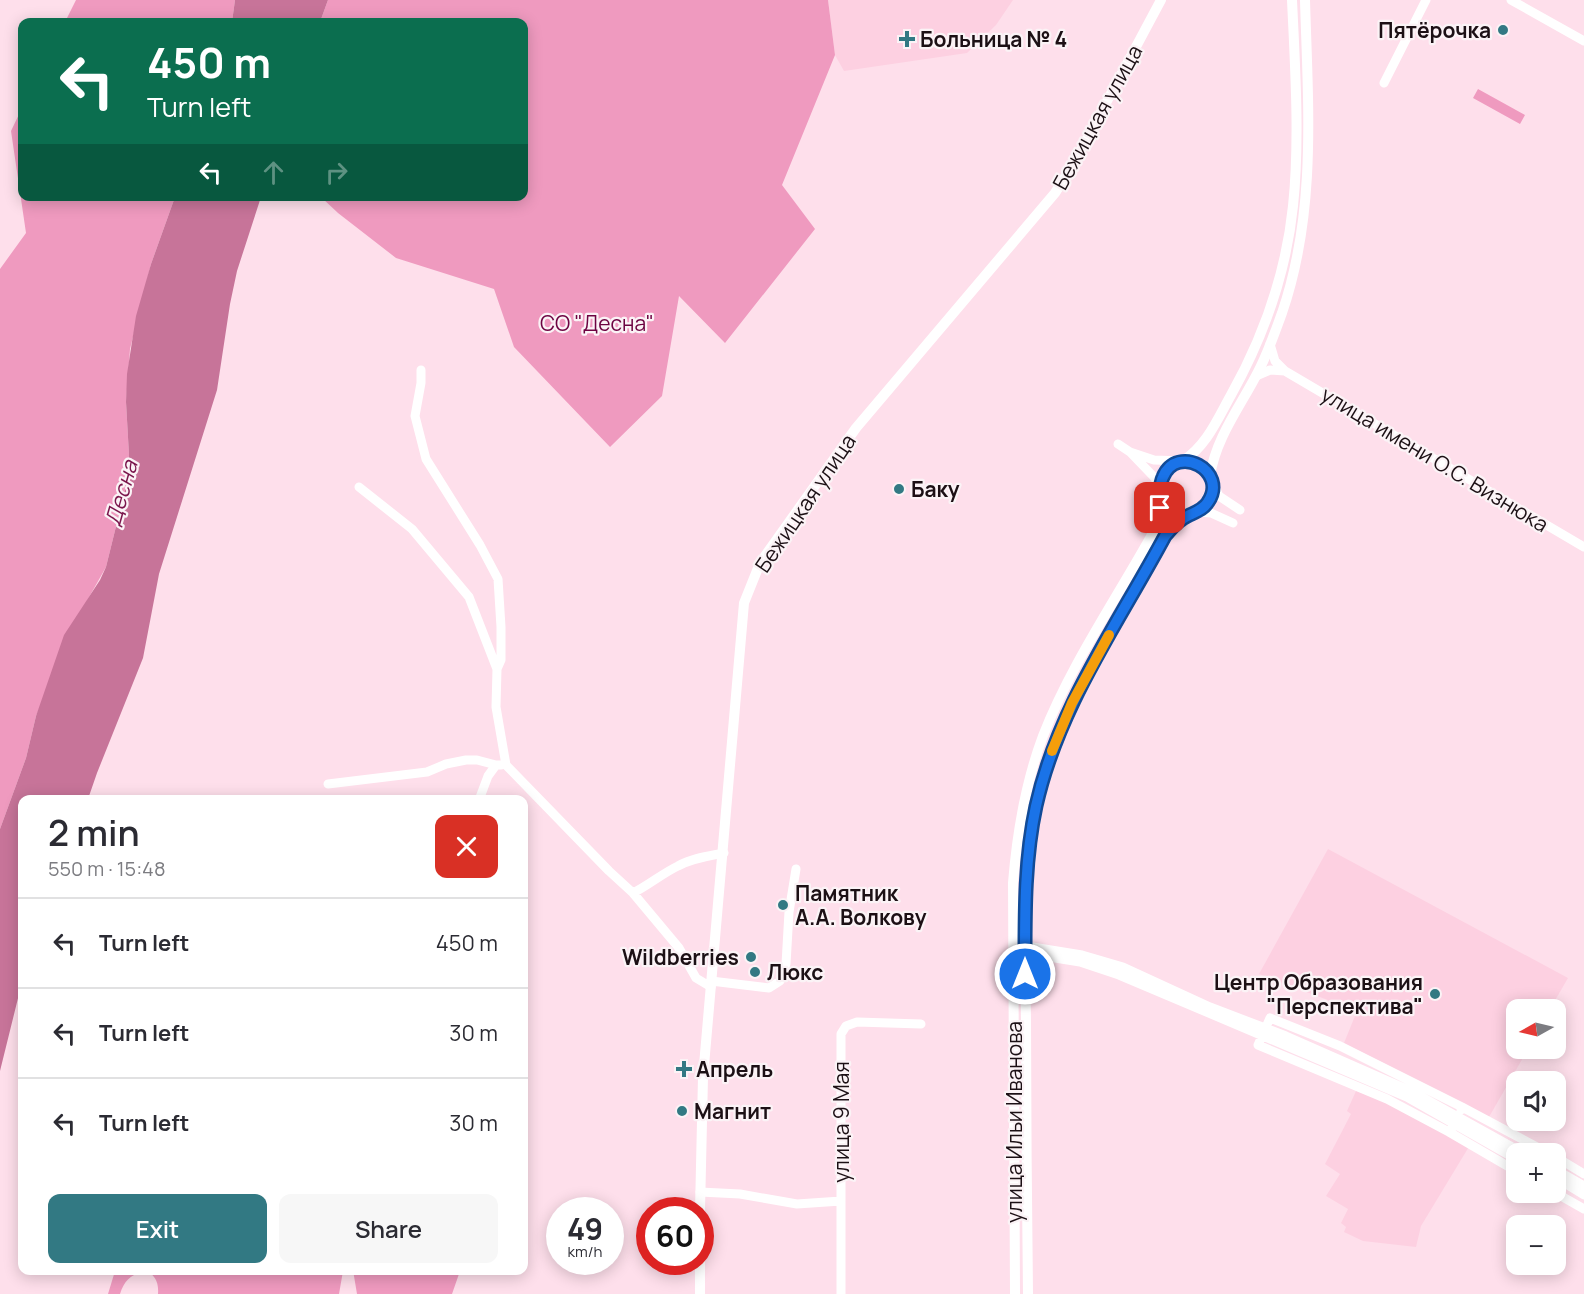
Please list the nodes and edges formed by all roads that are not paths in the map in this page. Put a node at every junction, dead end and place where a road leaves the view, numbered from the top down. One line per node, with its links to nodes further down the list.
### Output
1 (1161, 0): 26 (main road, Бежицкая улица)
2 (1292, 0): 14 (main road)
3 (1305, 0): 8 (main road)
4 (1426, 0): 7 (street)
5 (1511, 0): 6 (street)
6 (1584, 41)
7 (1384, 82)
8 (1270, 344): 10 (street); 11 (main road)
9 (421, 370): 22 (street)
10 (1285, 371): 11 (street); 21 (street, улица имени О.С. Визнюка)
11 (1256, 376): 15 (main road)
12 (1118, 444): 13 (street)
13 (1130, 452): 14 (street); 17 (street)
14 (1183, 461): 15 (main road); 17 (main road)
15 (1210, 476): 18 (street); 19 (main road)
16 (359, 487): 22 (street)
17 (1161, 492): 19 (main road); 29 (main road, улица Ильи Иванова)
18 (1239, 510)
19 (1196, 512): 20 (street); 30 (main road, улица Ильи Иванова)
20 (1233, 523)
21 (1584, 547)
22 (497, 669): 23 (street)
23 (501, 765): 24 (street); 25 (street); 28 (street)
24 (328, 784)
25 (481, 795)
26 (724, 853): 28 (street); 31 (main road, Бежицкая улица)
27 (796, 869): 31 (street)
28 (633, 893): 31 (street)
29 (1013, 948): 30 (street); 53 (main road, улица Ильи Иванова)
30 (1025, 950): 33 (street); 54 (main road, улица Ильи Иванова)
31 (711, 984): 44 (main road, Бежицкая улица)
32 (921, 1024): 48 (street, улица 9 Мая)
33 (1264, 1032): 34 (street); 34 (street)
34 (1456, 1120): 35 (street); 36 (street); 37 (street); 38 (street)
35 (1520, 1143)
36 (1506, 1145)
37 (1506, 1152)
38 (1506, 1162)
39 (1566, 1163): 40 (street)
40 (1584, 1174)
41 (1566, 1176): 43 (street)
42 (1566, 1185): 45 (street)
43 (1584, 1186)
44 (700, 1192): 46 (main road, Бежицкая улица); 48 (street)
45 (1584, 1195)
46 (700, 1197)
47 (1566, 1199): 49 (street)
48 (841, 1201): 52 (street, улица 9 Мая)
49 (1584, 1209)
50 (700, 1275): 51 (main road)
51 (700, 1294)
52 (841, 1294)
53 (1015, 1294)
54 (1028, 1294)

